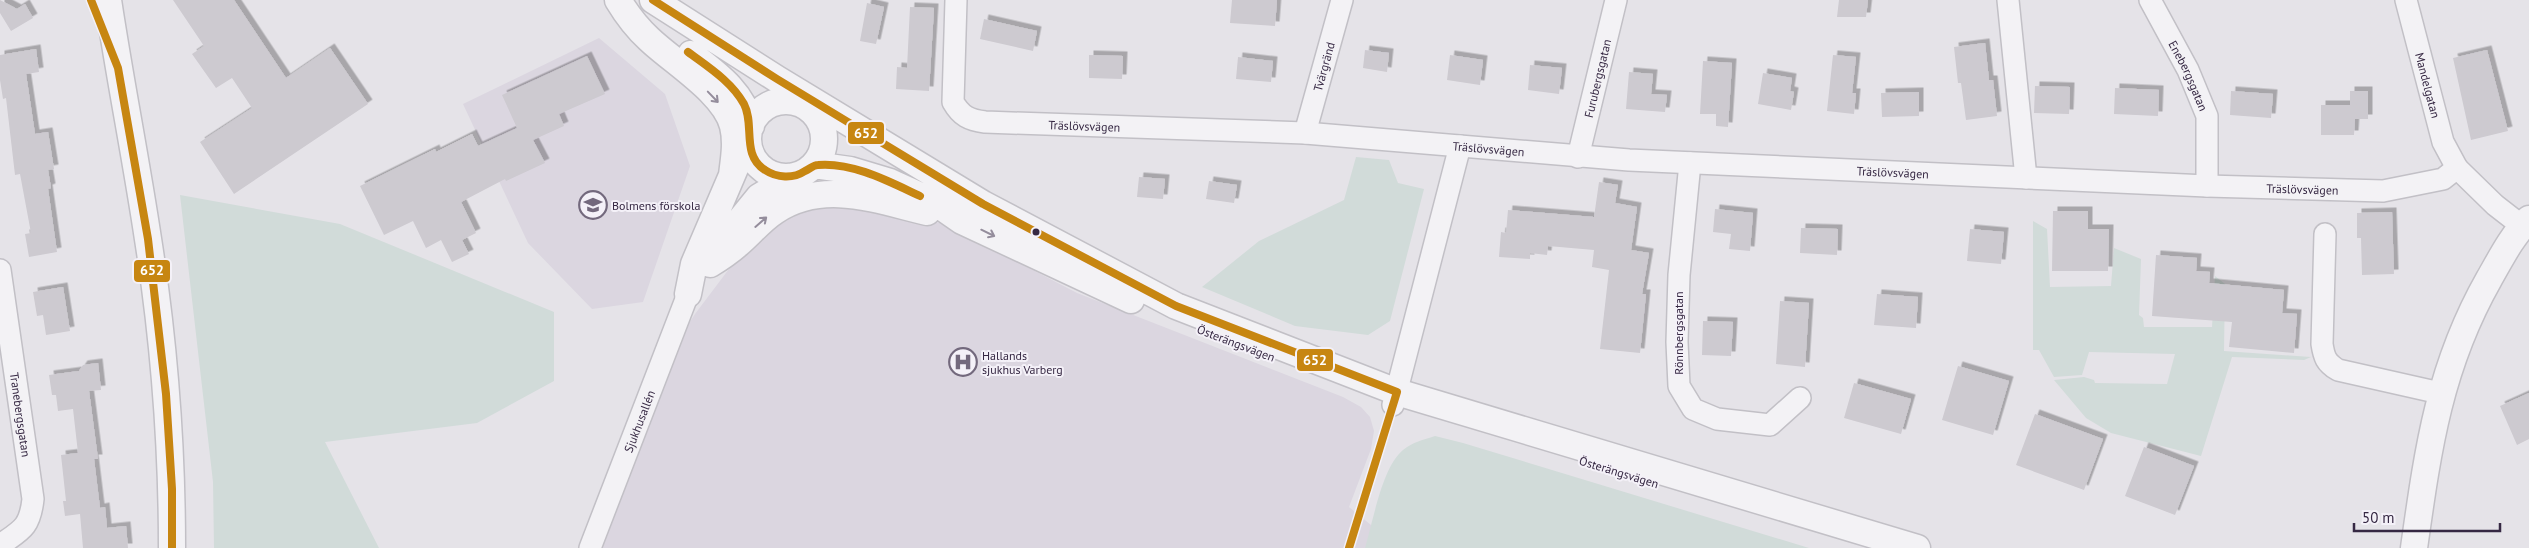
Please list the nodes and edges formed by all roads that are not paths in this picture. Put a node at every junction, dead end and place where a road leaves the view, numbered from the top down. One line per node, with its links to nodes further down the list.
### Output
1 (91, 0): 11 (street)
2 (108, 0): 11 (street)
3 (620, 0): 14 (street); 21 (street, one-way to 21)
4 (653, 0): 12 (street, Österängsvägen)
5 (956, 0): 15 (street, Träslövsvägen)
6 (1342, 0): 15 (street, Tvärgränd)
7 (1616, 0): 17 (street, Furubergsgatan)
8 (2008, 0): 22 (street)
9 (2150, 0): 23 (street, Enebergsgatan)
10 (2406, 0): 19 (street, Mandelgatan)
11 (118, 68): 35 (street)
12 (777, 79): 13 (street, Österängsvägen); 24 (street, Österängsvägen)
13 (808, 110): 14 (street); 20 (street); 24 (street, Österängsvägen)
14 (750, 132): 20 (street); 21 (street)
15 (1305, 133): 16 (street, Träslövsvägen)
16 (1460, 146): 17 (street, Träslövsvägen); 32 (street)
17 (1578, 157): 18 (street, Träslövsvägen)
18 (1690, 163): 22 (street, Träslövsvägen); 33 (street, Rönnbergsgatan)
19 (2457, 168): 23 (street, Träslövsvägen); 26 (street)
20 (804, 170): 25 (street, Österängsvägen); 28 (street)
21 (732, 175): 30 (street)
22 (2026, 178): 23 (street, Träslövsvägen)
23 (2207, 186)
24 (983, 204): 32 (street, Österängsvägen)
25 (962, 221): 28 (street, one-way to 25); 32 (street, Österängsvägen, one-way to 32)
26 (2526, 222): 31 (street)
27 (2325, 234): 31 (street)
28 (710, 264): 30 (street)
29 (0, 270): 34 (street, Tranebergsgatan)
30 (688, 294): 36 (street, Sjukhusallén)
31 (2440, 393): 39 (street)
32 (1395, 398): 37 (street, Österängsvägen); 38 (street, Österängsvägen)
33 (1800, 398)
34 (0, 545)
35 (172, 548)
36 (590, 548)
37 (1873, 548)
38 (1916, 548)
39 (2414, 548)

